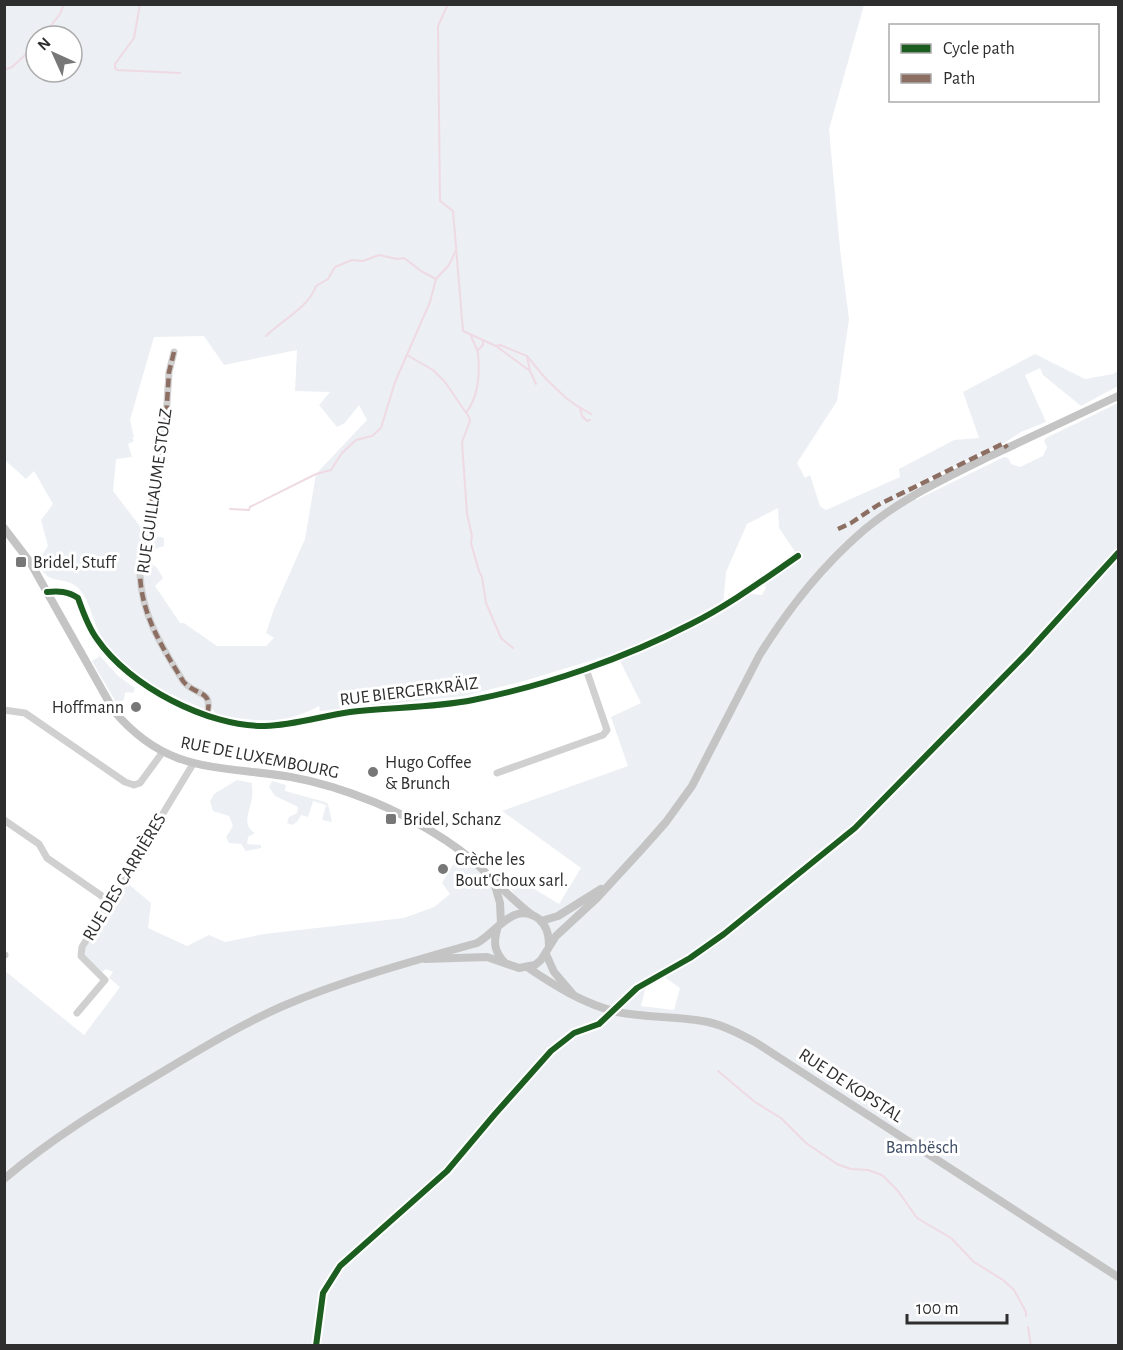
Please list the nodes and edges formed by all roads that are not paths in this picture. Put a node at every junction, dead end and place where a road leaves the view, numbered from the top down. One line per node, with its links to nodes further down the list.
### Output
1 (174, 352): 8 (street, RUE GUILLAUME STOLZ)
2 (1119, 396): 14 (main road)
3 (4, 528): 5 (main road, RUE DE LUXEMBOURG)
4 (798, 556): 6 (street, RUE BIERGERKRÄIZ)
5 (47, 592): 8 (street, RUE BIERGERKRÄIZ); 9 (main road, RUE DE LUXEMBOURG)
6 (586, 669): 8 (street, RUE BIERGERKRÄIZ); 11 (street)
7 (4, 710): 9 (street)
8 (207, 715)
9 (162, 753): 10 (main road, RUE DE LUXEMBOURG)
10 (193, 764): 13 (main road, RUE DE LUXEMBOURG); 15 (street, RUE DES CARRIÈRES)
11 (497, 773)
12 (4, 820): 15 (street)
13 (493, 882): 16 (main road, RUE DE LUXEMBOURG); 18 (main road)
14 (608, 884): 17 (main road); 19 (main road)
15 (109, 901): 24 (street, RUE DES CARRIÈRES)
16 (532, 915): 17 (main road); 18 (main road)
17 (541, 921): 19 (main road)
18 (499, 926): 20 (main road); 21 (main road)
19 (547, 950): 22 (main road); 23 (main road)
20 (426, 959): 21 (main road); 25 (main road)
21 (505, 962): 22 (main road)
22 (527, 968): 23 (main road, RUE DE KOPSTAL)
23 (574, 996): 26 (main road, RUE DE KOPSTAL)
24 (77, 1013)
25 (4, 1179)
26 (1119, 1277)

